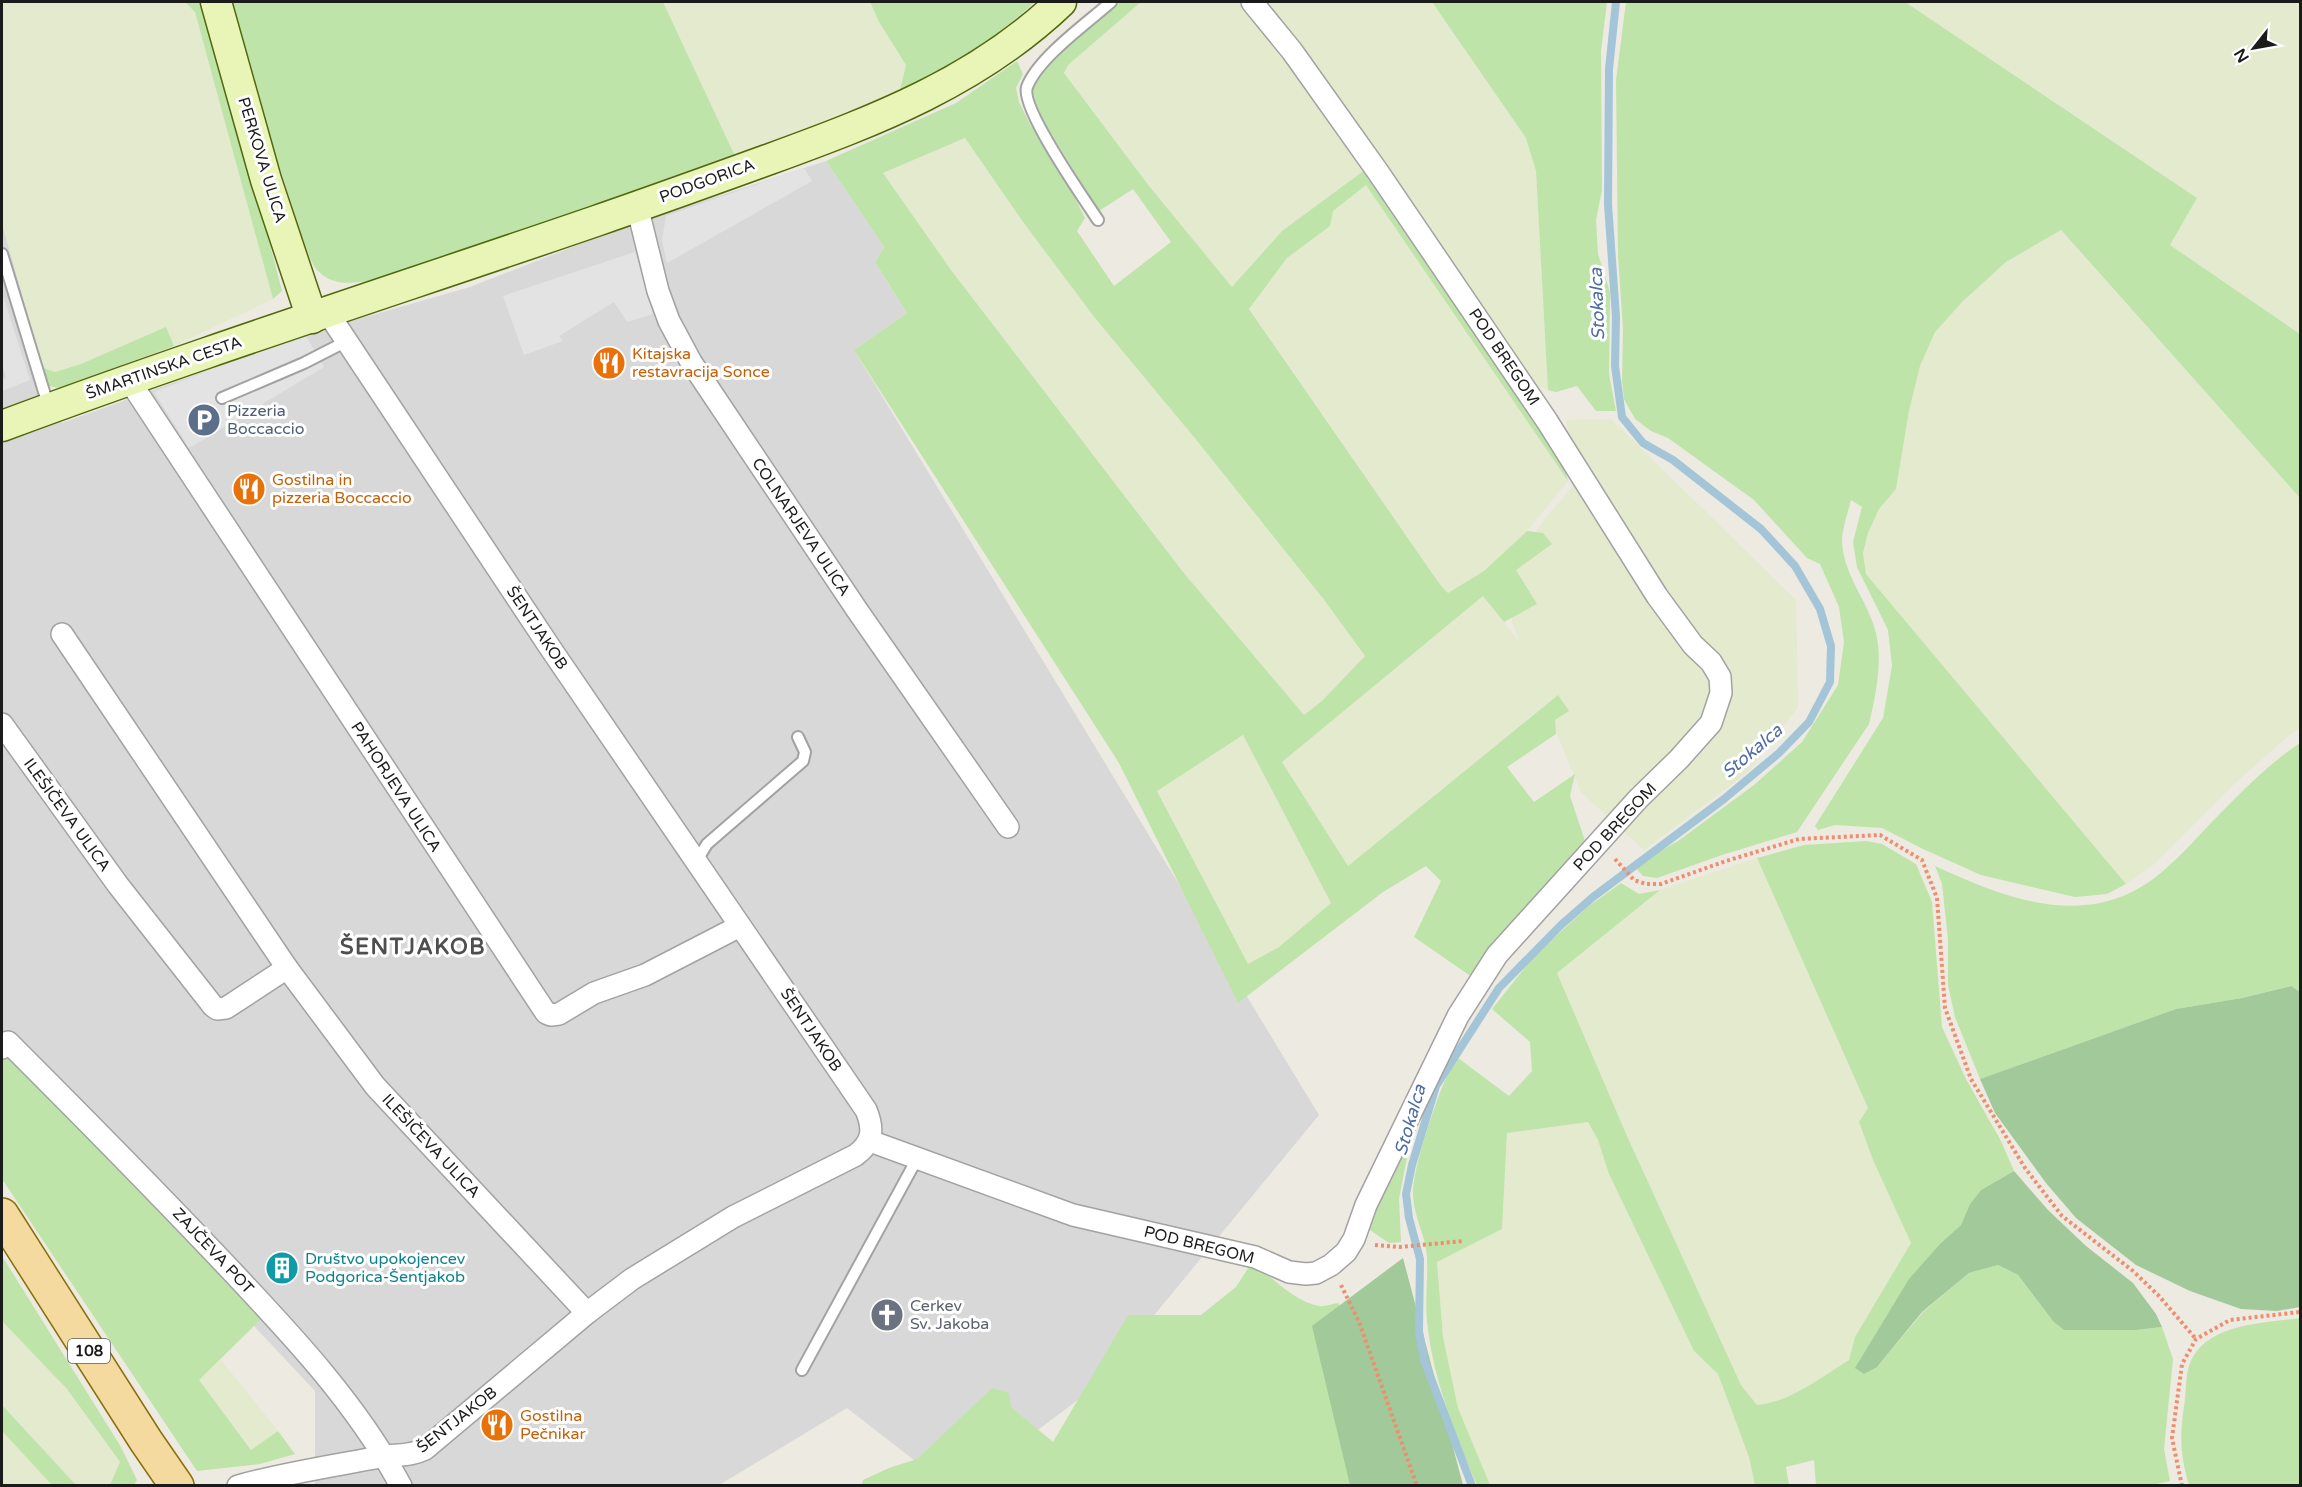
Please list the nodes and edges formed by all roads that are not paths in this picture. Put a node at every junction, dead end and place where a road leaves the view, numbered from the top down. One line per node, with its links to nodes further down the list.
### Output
1 (216, 2): 8 (main road, PERKOVA ULICA)
2 (1061, 2): 5 (main road, PODGORICA)
3 (1111, 2): 6 (lane)
4 (1252, 2): 23 (street, POD BREGOM)
5 (637, 206): 8 (main road, PODGORICA); 17 (street, COLNARJEVA ULICA)
6 (1098, 220)
7 (2, 254): 12 (lane)
8 (320, 315): 9 (street, ŠENTJAKOB); 10 (main road, ŠMARTINSKA CESTA)
9 (347, 342): 11 (lane); 18 (street, ŠENTJAKOB)
10 (129, 380): 12 (main road, ŠMARTINSKA CESTA); 19 (street, PAHORJEVA ULICA)
11 (222, 398)
12 (49, 408): 13 (main road, ŠMARTINSKA CESTA)
13 (2, 426)
14 (62, 634): 20 (street, ILEŠIČEVA ULICA)
15 (2, 724): 20 (street, ILEŠIČEVA ULICA)
16 (798, 737): 18 (lane)
17 (1008, 827)
18 (696, 862): 19 (street, ŠENTJAKOB)
19 (740, 926): 22 (street, ŠENTJAKOB)
20 (287, 968): 25 (street, ILEŠIČEVA ULICA)
21 (4, 1042): 27 (street, ZAJČEVA POT)
22 (870, 1141): 23 (street, POD BREGOM); 25 (street, ŠENTJAKOB)
23 (918, 1158): 26 (lane)
24 (2, 1215): 28 (main road, 108)
25 (587, 1313): 27 (street, ŠENTJAKOB)
26 (802, 1370)
27 (385, 1456): 29 (street, ŠENTJAKOB); 30 (street, ZAJČEVA POT)
28 (177, 1485)
29 (238, 1485)
30 (401, 1485)

